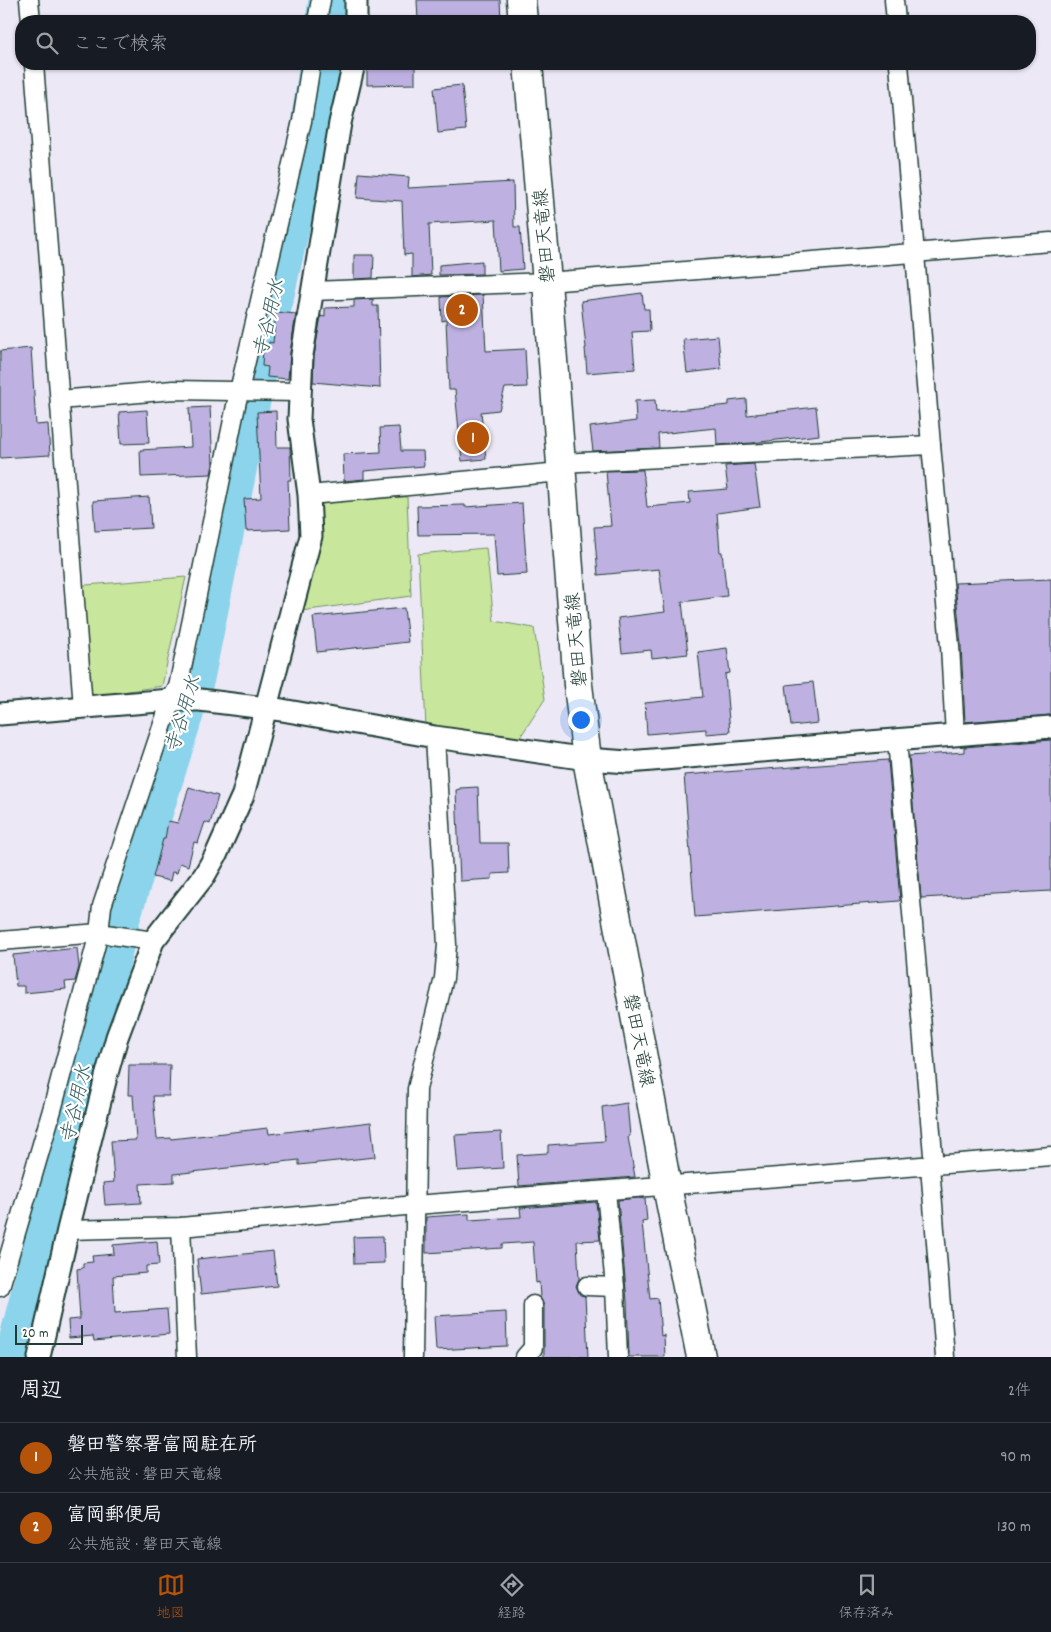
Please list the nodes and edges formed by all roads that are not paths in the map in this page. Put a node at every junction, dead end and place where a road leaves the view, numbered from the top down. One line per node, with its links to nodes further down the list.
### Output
1 (29, 0): 6 (street)
2 (321, 0): 7 (street)
3 (356, 0): 8 (street)
4 (521, 0): 9 (main road)
5 (894, 0): 10 (street)
6 (30, 15)
7 (318, 15)
8 (356, 15)
9 (523, 15)
10 (895, 15)
11 (34, 70): 22 (street)
12 (310, 70): 20 (street)
13 (353, 70): 19 (street)
14 (529, 70): 18 (main road, 磐田天竜線)
15 (899, 70): 17 (street)
16 (1051, 242): 17 (street)
17 (914, 253): 18 (street); 23 (street)
18 (547, 282): 19 (street); 24 (main road, 磐田天竜線)
19 (312, 291): 21 (street)
20 (239, 391): 21 (street); 22 (street); 26 (street)
21 (300, 392): 25 (street)
22 (60, 400): 27 (street)
23 (931, 445): 24 (street); 31 (street)
24 (561, 468): 25 (street); 34 (main road, 磐田天竜線)
25 (309, 495): 28 (street)
26 (171, 700): 27 (street); 28 (street); 35 (street)
27 (83, 707): 29 (street)
28 (266, 708): 32 (street); 37 (street)
29 (0, 714)
30 (1051, 726): 31 (street)
31 (955, 735): 33 (street)
32 (435, 737): 34 (street); 42 (street)
33 (897, 740): 34 (street); 39 (street)
34 (587, 759): 40 (main road, 磐田天竜線)
35 (111, 935): 36 (street); 37 (street); 46 (street)
36 (0, 941)
37 (153, 941): 44 (street)
38 (1051, 1156): 39 (street)
39 (932, 1166): 40 (street); 55 (street)
40 (667, 1186): 41 (street); 54 (main road, 磐田天竜線)
41 (606, 1191): 42 (street); 47 (street)
42 (415, 1205): 43 (street); 51 (street)
43 (181, 1227): 44 (street); 50 (street)
44 (68, 1230): 49 (street)
45 (587, 1286): 47 (street)
46 (0, 1287)
47 (615, 1287): 53 (street)
48 (533, 1305): 52 (street)
49 (39, 1357)
50 (188, 1357)
51 (413, 1357)
52 (525, 1357)
53 (618, 1357)
54 (701, 1357)
55 (945, 1357)

